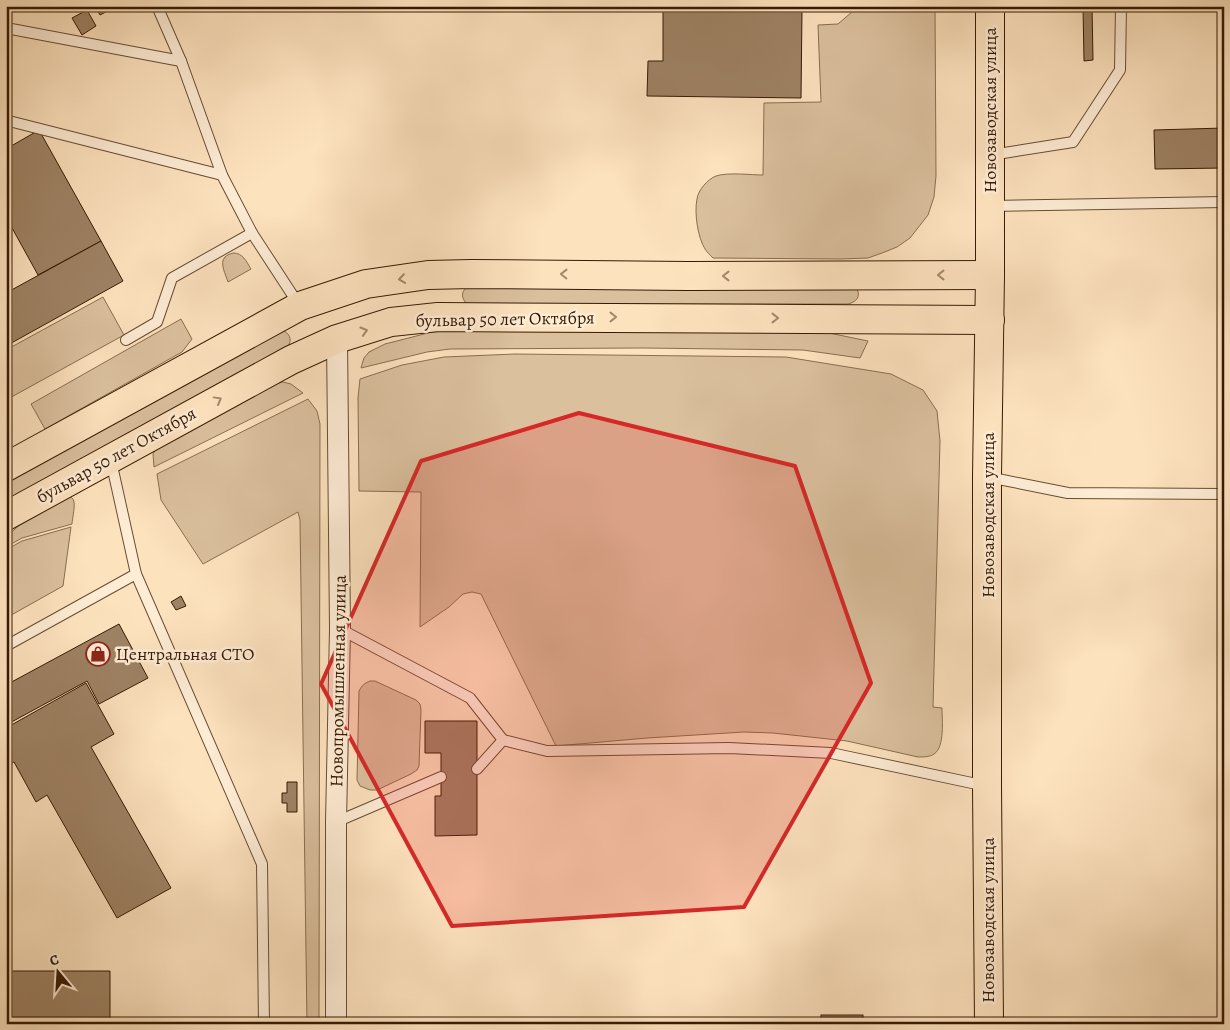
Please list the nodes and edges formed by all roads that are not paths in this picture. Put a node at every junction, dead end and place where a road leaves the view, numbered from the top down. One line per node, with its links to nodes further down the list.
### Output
1 (156, 6): 5 (lane)
2 (990, 6): 7 (main road, Новозаводская улица)
3 (1121, 6): 7 (lane)
4 (6, 28): 5 (lane)
5 (181, 61): 8 (lane)
6 (6, 122): 8 (lane)
7 (990, 156): 10 (main road, Новозаводская улица)
8 (222, 175): 11 (lane)
9 (1224, 202): 10 (lane)
10 (990, 206): 12 (main road, Новозаводская улица)
11 (252, 233): 14 (lane); 18 (lane)
12 (990, 275): 13 (main road, one-way to 13); 16 (main road, Новозаводская улица)
13 (862, 276): 14 (main road, one-way to 14); 15 (main road)
14 (300, 306): 20 (main road)
15 (858, 318): 16 (main road, бульвар 50 лет Октября); 17 (main road, бульвар 50 лет Октября, one-way to 15)
16 (990, 320): 21 (main road, Новозаводская улица)
17 (337, 339): 19 (main road, бульвар 50 лет Октября, one-way to 17); 25 (street, Новопромышленная улица)
18 (126, 340)
19 (111, 459): 23 (main road, бульвар 50 лет Октября); 24 (lane)
20 (6, 467)
21 (987, 476): 22 (lane); 30 (main road, Новозаводская улица)
22 (1224, 494)
23 (6, 516)
24 (136, 574): 26 (lane); 32 (lane)
25 (340, 629): 27 (lane); 31 (street, Новопромышленная улица)
26 (6, 646)
27 (503, 740): 28 (lane); 30 (lane)
28 (477, 769)
29 (441, 777): 31 (lane)
30 (987, 786): 34 (main road, Новозаводская улица)
31 (336, 822): 33 (street, Новопромышленная улица)
32 (264, 1024)
33 (336, 1024)
34 (989, 1024)

